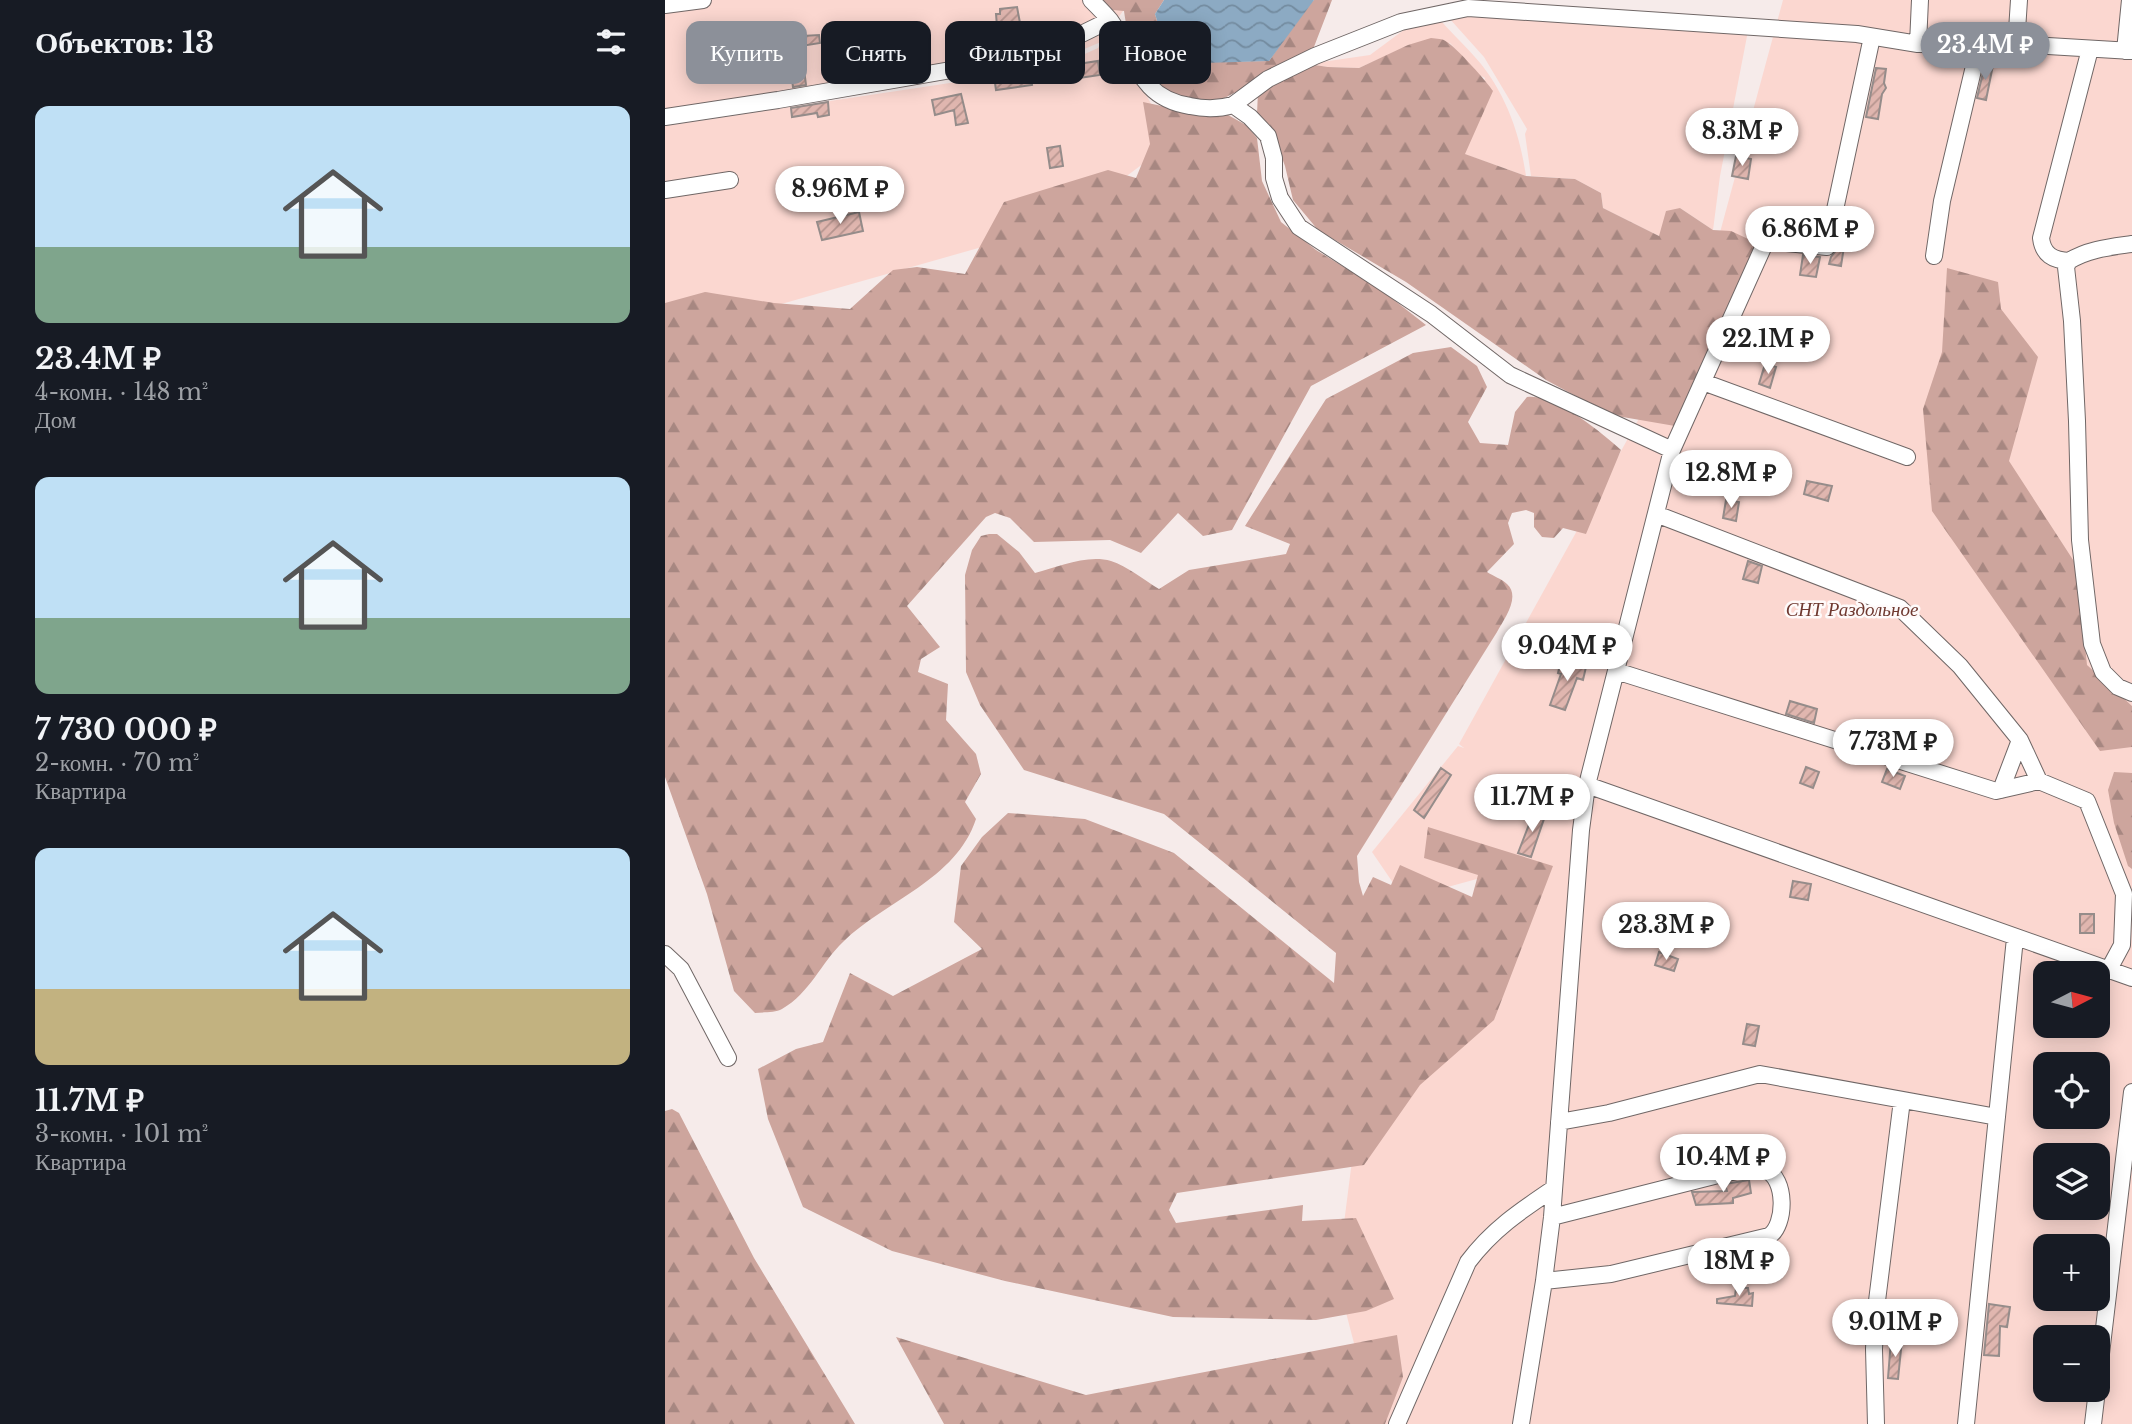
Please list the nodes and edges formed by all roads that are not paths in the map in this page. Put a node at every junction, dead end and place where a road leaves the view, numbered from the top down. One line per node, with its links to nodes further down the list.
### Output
1 (703, 0): 6 (lane)
2 (1091, 0): 7 (lane)
3 (1920, 0): 9 (lane)
4 (2019, 0): 11 (lane)
5 (2130, 0): 13 (lane)
6 (665, 5)
7 (1109, 20): 14 (lane); 15 (lane)
8 (1872, 37): 9 (lane); 14 (lane); 21 (lane)
9 (1918, 44): 10 (lane)
10 (1979, 45): 11 (lane); 19 (lane)
11 (2016, 46): 12 (lane)
12 (2090, 49): 13 (lane); 20 (lane)
13 (2129, 51)
14 (1233, 105): 22 (lane)
15 (665, 117)
16 (730, 180): 17 (lane)
17 (665, 190)
18 (2132, 244): 20 (lane)
19 (1934, 256)
20 (2069, 261): 26 (lane)
21 (1703, 382): 22 (lane); 23 (lane)
22 (1672, 450): 24 (lane)
23 (1907, 457)
24 (1656, 514): 25 (lane); 27 (lane)
25 (1616, 671): 29 (lane); 30 (lane)
26 (2132, 693)
27 (2020, 740): 28 (lane); 30 (lane)
28 (2039, 781): 30 (lane); 34 (lane)
29 (1587, 785): 31 (lane); 41 (lane)
30 (2001, 790)
31 (2015, 938): 33 (lane); 40 (lane)
32 (665, 954): 37 (lane)
33 (2080, 961)
34 (2111, 965)
35 (2111, 972): 36 (lane)
36 (2132, 978)
37 (728, 1058)
38 (2132, 1092): 45 (lane)
39 (1902, 1100): 40 (lane); 41 (lane); 49 (lane)
40 (1997, 1116): 50 (lane)
41 (1559, 1122): 42 (lane)
42 (1553, 1189): 43 (lane); 47 (lane)
43 (1552, 1217): 44 (lane); 44 (lane)
44 (1545, 1281): 48 (lane)
45 (2104, 1325)
46 (2096, 1402): 51 (lane)
47 (1397, 1424)
48 (1521, 1424)
49 (1875, 1424)
50 (1966, 1424)
51 (2093, 1424)

